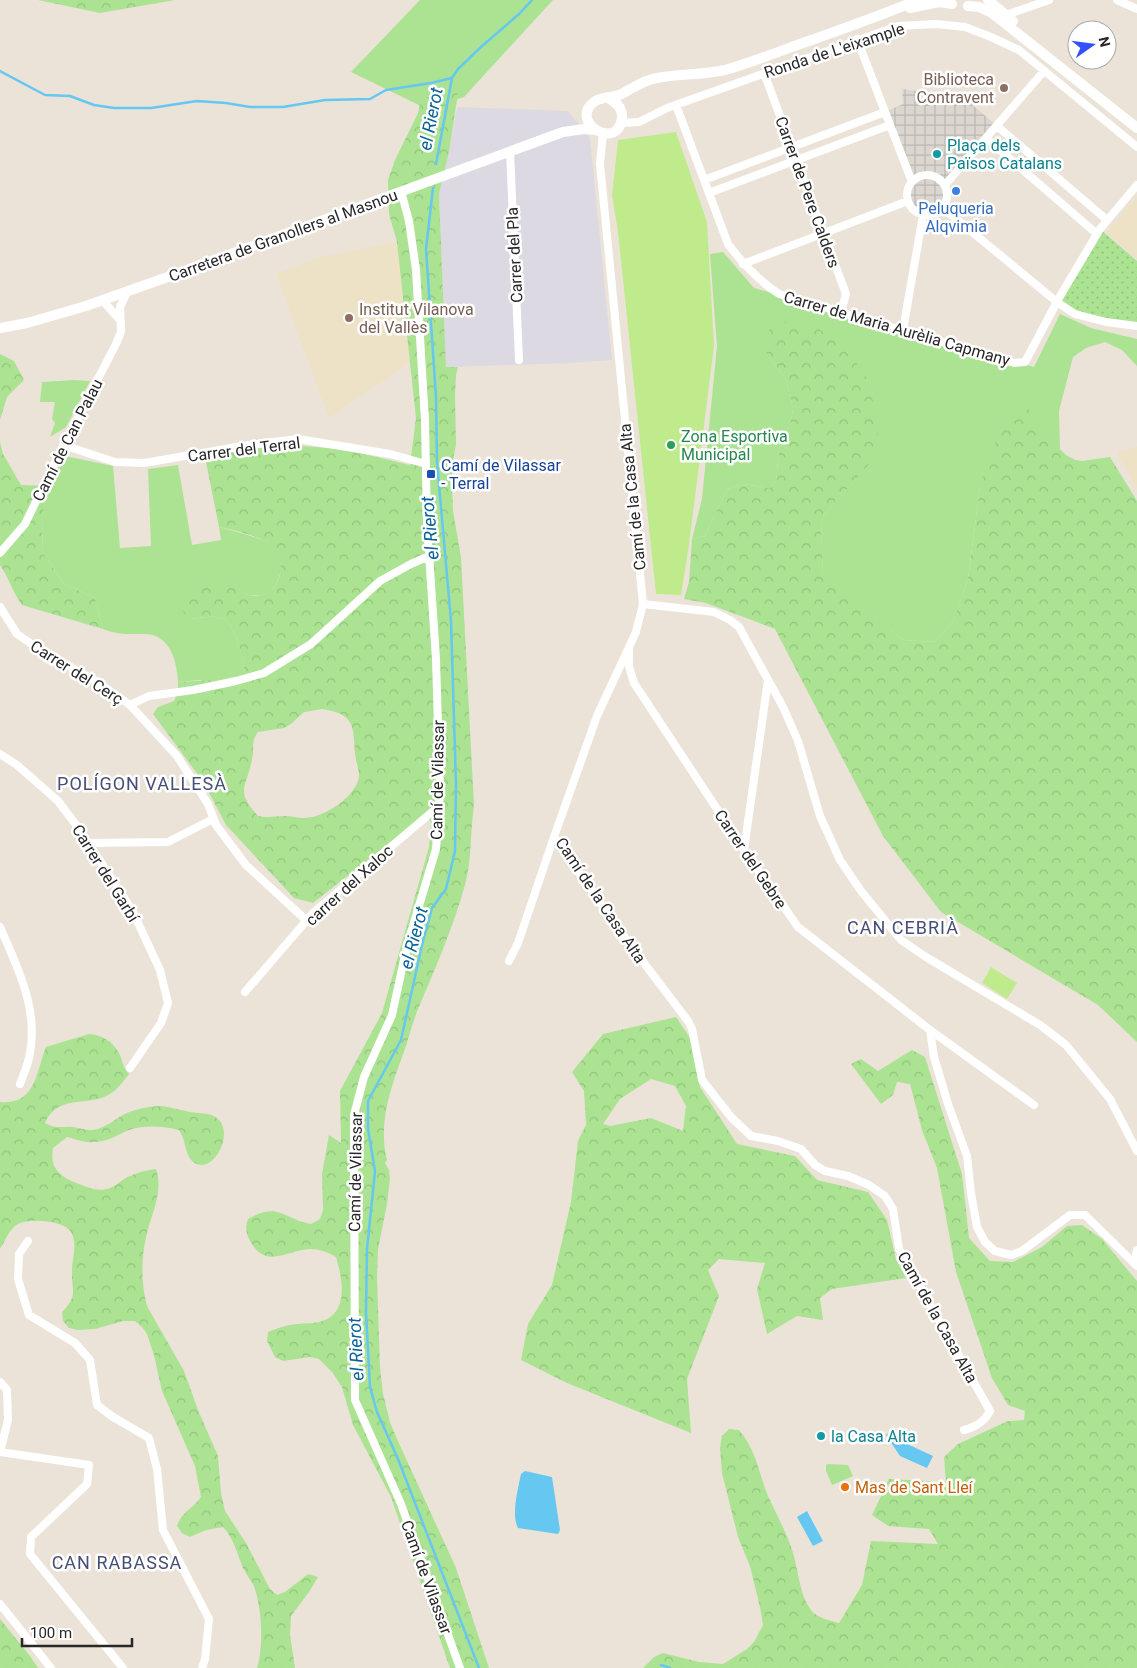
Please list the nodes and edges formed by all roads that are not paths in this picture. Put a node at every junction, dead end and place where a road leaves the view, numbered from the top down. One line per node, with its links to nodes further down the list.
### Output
1 (918, 0): 8 (main road)
2 (988, 0): 9 (main road)
3 (1049, 0): 9 (street)
4 (1117, 0): 7 (street)
5 (951, 2): 6 (main road); 8 (main road)
6 (972, 3): 18 (main road)
7 (1137, 9)
8 (889, 12): 13 (main road)
9 (1006, 15): 18 (main road)
10 (857, 39): 11 (street, Ronda de L'eixample); 12 (street, Ronda de L'eixample); 16 (street)
11 (1044, 72): 21 (street); 27 (street, Ronda de L'eixample)
12 (764, 73): 15 (street, Ronda de L'eixample); 26 (street, Carrer de Pere Calders)
13 (633, 88): 14 (main road); 19 (main road)
14 (608, 98): 17 (main road); 19 (main road)
15 (676, 105): 19 (street, Ronda de L'eixample); 30 (street, Carrer de Maria Aurèlia Capmany)
16 (885, 112): 20 (street); 26 (street)
17 (587, 113): 23 (main road, Carretera de Granollers al Masnou); 24 (main road)
18 (1120, 114): 22 (main road)
19 (622, 118): 24 (main road)
20 (890, 125): 29 (street); 31 (street)
21 (997, 126): 25 (street); 39 (street)
22 (1137, 128)
23 (563, 132): 24 (main road, Carretera de Granollers al Masnou); 28 (main road, Carretera de Granollers al Masnou)
24 (599, 132): 56 (street, Camí de la Casa Alta)
25 (986, 138): 33 (street); 41 (street)
26 (792, 147): 29 (street, Carrer de Pere Calders); 30 (street)
27 (1137, 147)
28 (510, 151): 34 (main road, Carretera de Granollers al Masnou); 51 (street, Carrer del Pla)
29 (796, 160): 35 (street); 40 (street, Carrer de Pere Calders)
30 (704, 180): 35 (street, Carrer de Maria Aurèlia Capmany)
31 (912, 182): 33 (street); 36 (street)
32 (1137, 184): 39 (street)
33 (945, 186): 37 (street)
34 (401, 191): 43 (main road, Carretera de Granollers al Masnou); 53 (street, Camí de Vilassar)
35 (709, 193): 42 (street, Carrer de Maria Aurèlia Capmany)
36 (908, 201): 38 (street); 40 (street)
37 (943, 208): 38 (street); 45 (street)
38 (923, 215): 50 (street)
39 (1107, 220): 41 (street)
40 (823, 234): 42 (street); 46 (street, Carrer de Pere Calders)
41 (1097, 234): 45 (street)
42 (743, 264): 46 (street, Carrer de Maria Aurèlia Capmany)
43 (127, 292): 44 (main road, Carretera de Granollers al Masnou); 47 (street, Camí de Can Palau)
44 (102, 300): 47 (street); 49 (main road, Carretera de Granollers al Masnou)
45 (1057, 302): 48 (street); 50 (street, Carrer de Maria Aurèlia Capmany)
46 (841, 312): 50 (street, Carrer de Maria Aurèlia Capmany)
47 (121, 321): 52 (street, Camí de Can Palau)
48 (1137, 326)
49 (0, 328)
50 (903, 330)
51 (519, 360)
52 (63, 445): 53 (street, Carrer del Terral); 54 (street, Camí de Can Palau)
53 (426, 464): 55 (street, Camí de Vilassar)
54 (0, 553)
55 (429, 556): 60 (street); 62 (street, Camí de Vilassar)
56 (643, 604): 58 (street, Camí de la Casa Alta); 59 (street)
57 (0, 606): 60 (street, Carrer del Cerç)
58 (629, 646): 64 (street, Camí de la Casa Alta); 66 (street, Carrer del Gebre)
59 (768, 680): 66 (street); 75 (street)
60 (130, 705): 63 (street, Carrer del Cerç)
61 (0, 754): 65 (street, Carrer del Garbí)
62 (439, 806): 67 (street, carrer del Xaloc); 86 (street, Camí de Vilassar)
63 (214, 819): 65 (street); 67 (street, Carrer del Cerç)
64 (554, 837): 69 (street); 80 (street, Camí de la Casa Alta)
65 (89, 843): 72 (street, Carrer del Garbí)
66 (744, 850): 71 (street, Carrer del Gebre)
67 (307, 921): 70 (street, carrer del Xaloc)
68 (0, 927): 73 (street)
69 (509, 961)
70 (245, 992)
71 (930, 1030): 74 (street, Carrer del Gebre); 78 (street)
72 (130, 1068)
73 (20, 1084)
74 (1034, 1106)
75 (1137, 1151)
76 (28, 1241): 85 (street)
77 (1137, 1250): 78 (street)
78 (1135, 1265)
79 (0, 1382): 81 (street)
80 (964, 1430)
81 (0, 1452): 84 (street)
82 (0, 1604): 83 (street)
83 (51, 1668)
84 (123, 1668)
85 (202, 1668)
86 (460, 1668)

